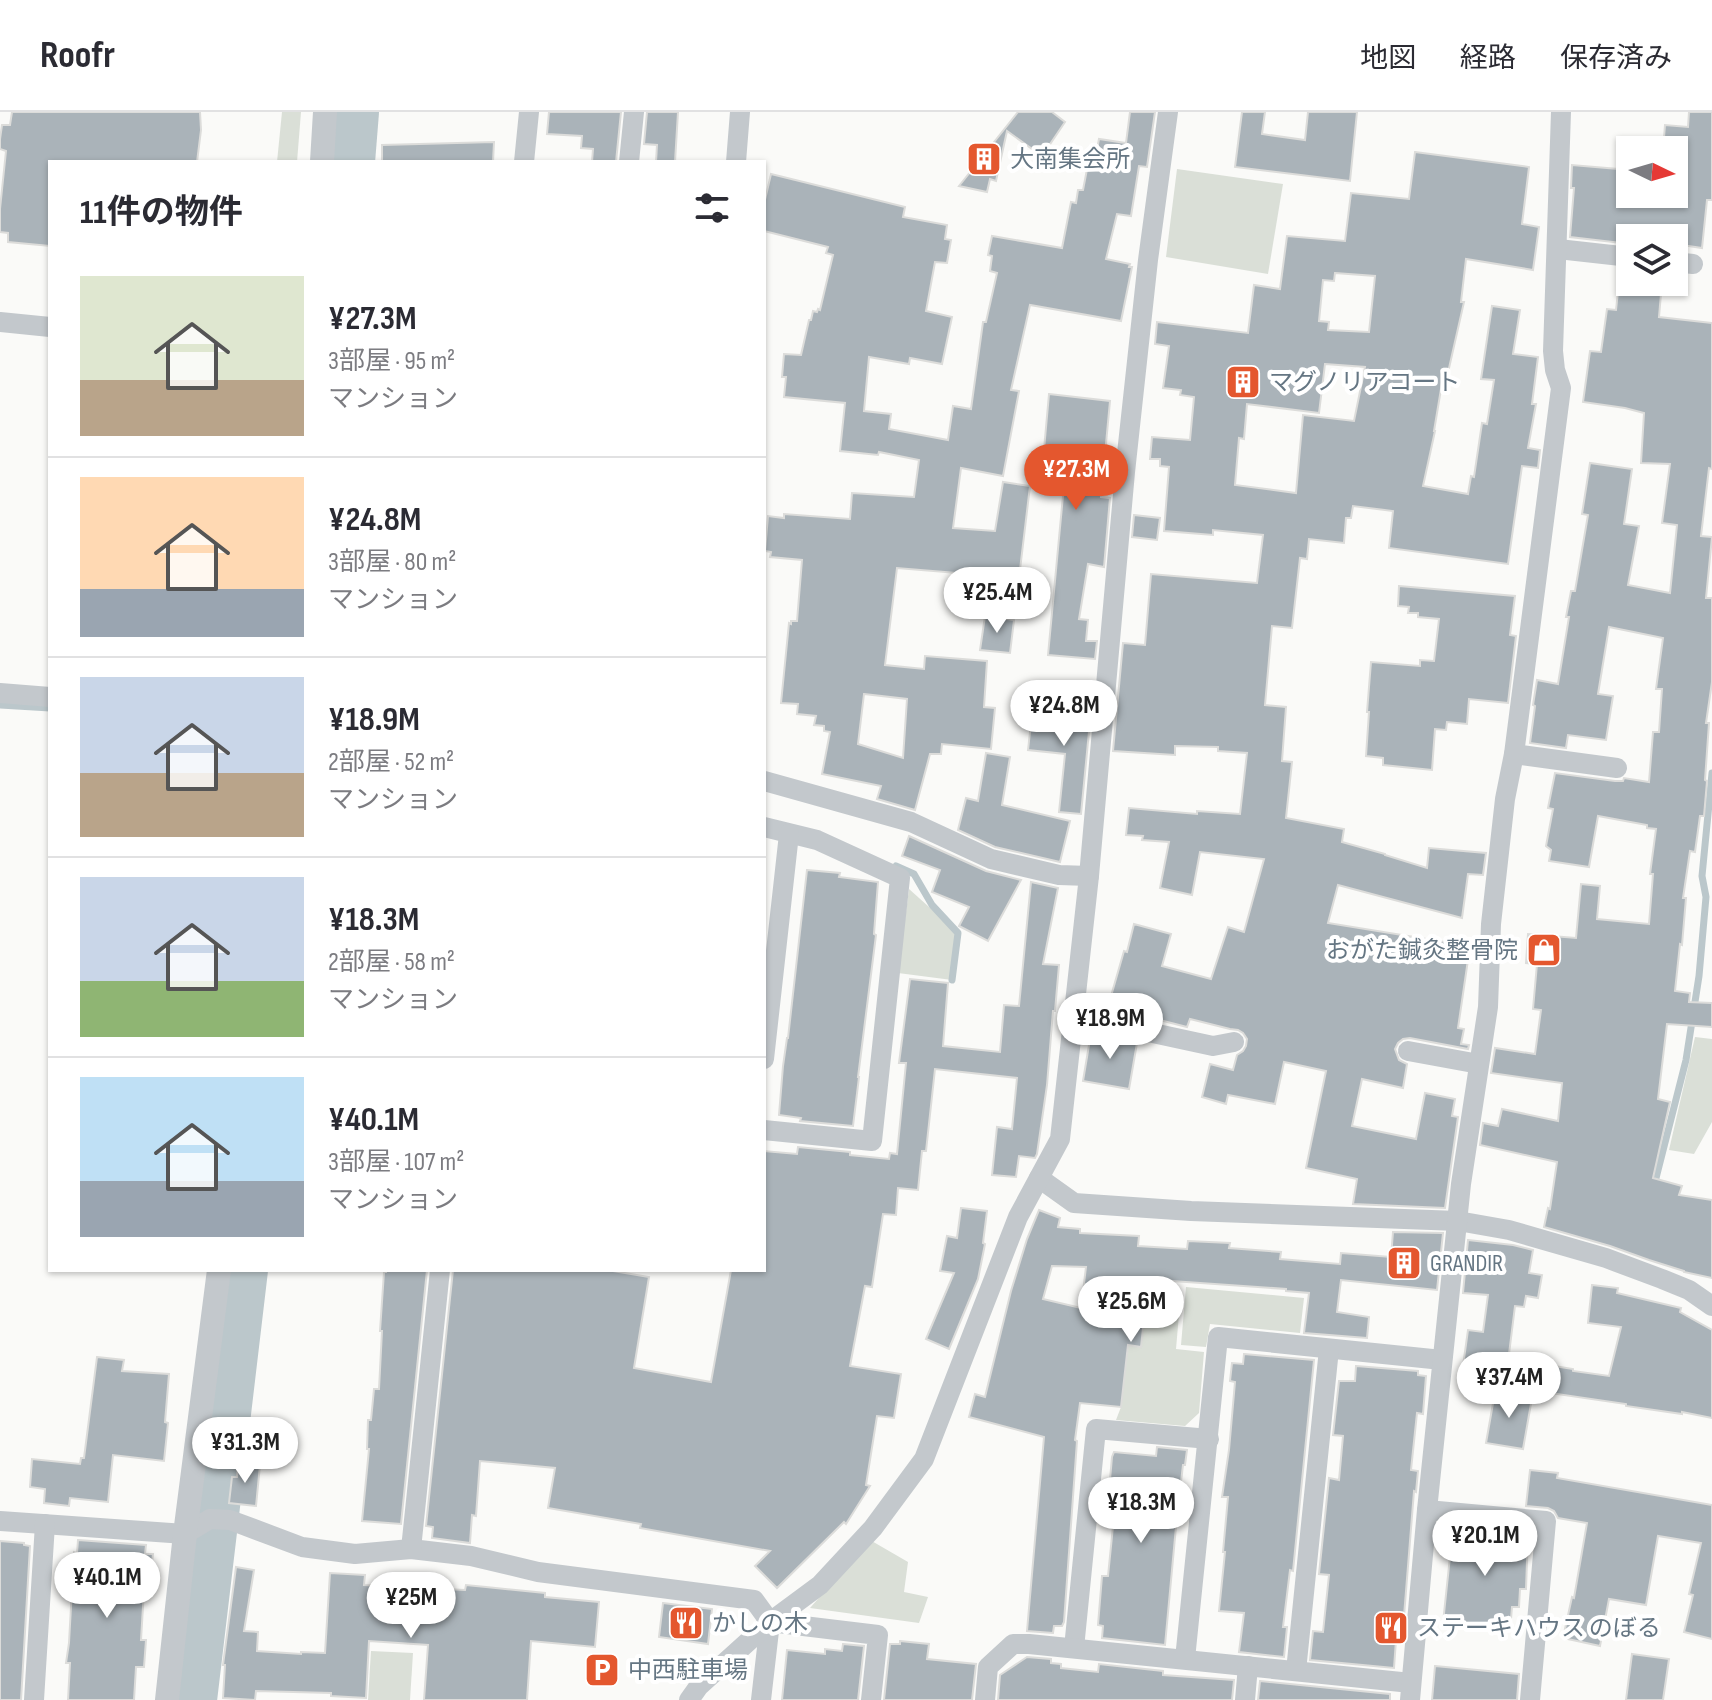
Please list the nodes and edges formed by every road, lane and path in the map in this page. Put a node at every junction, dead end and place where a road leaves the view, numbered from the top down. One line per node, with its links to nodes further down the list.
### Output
1 (325, 112): 7 (street)
2 (529, 112): 8 (street)
3 (634, 112): 9 (street)
4 (740, 112): 10 (street)
5 (1168, 112): 22 (street)
6 (1561, 112): 11 (street)
7 (322, 160)
8 (524, 160)
9 (629, 160)
10 (736, 160)
11 (1558, 249): 12 (street); 17 (street)
12 (1616, 255)
13 (0, 322): 14 (street)
14 (48, 327)
15 (0, 693): 16 (street)
16 (48, 697)
17 (1514, 754): 18 (street); 27 (street)
18 (1617, 768)
19 (766, 782): 22 (street)
20 (766, 828): 21 (street)
21 (789, 834): 24 (street); 28 (street)
22 (1089, 876): 23 (street)
23 (1074, 1016): 25 (street); 29 (street)
24 (766, 1041)
25 (1234, 1042)
26 (1408, 1051): 27 (street)
27 (1479, 1064): 30 (street)
28 (766, 1130)
29 (1039, 1178): 30 (street); 42 (street)
30 (1458, 1221): 33 (street); 35 (street)
31 (219, 1272): 40 (street)
32 (440, 1272): 41 (street)
33 (1712, 1306)
34 (1329, 1349): 35 (street); 36 (street); 46 (street)
35 (1442, 1360): 37 (street)
36 (1209, 1439): 43 (street); 44 (street)
37 (1427, 1510): 47 (street); 55 (street)
38 (0, 1521): 39 (street)
39 (45, 1524): 40 (street); 48 (street)
40 (185, 1534): 41 (street); 49 (street)
41 (411, 1549): 42 (street)
42 (770, 1622): 50 (street); 51 (street); 52 (street)
43 (1074, 1648): 44 (street); 53 (street)
44 (1185, 1659): 45 (street)
45 (1248, 1666): 46 (street); 54 (street)
46 (1296, 1671): 47 (street)
47 (1410, 1691)
48 (34, 1700)
49 (167, 1700)
50 (689, 1700)
51 (761, 1700)
52 (871, 1700)
53 (985, 1700)
54 (1245, 1700)
55 (1530, 1700)

